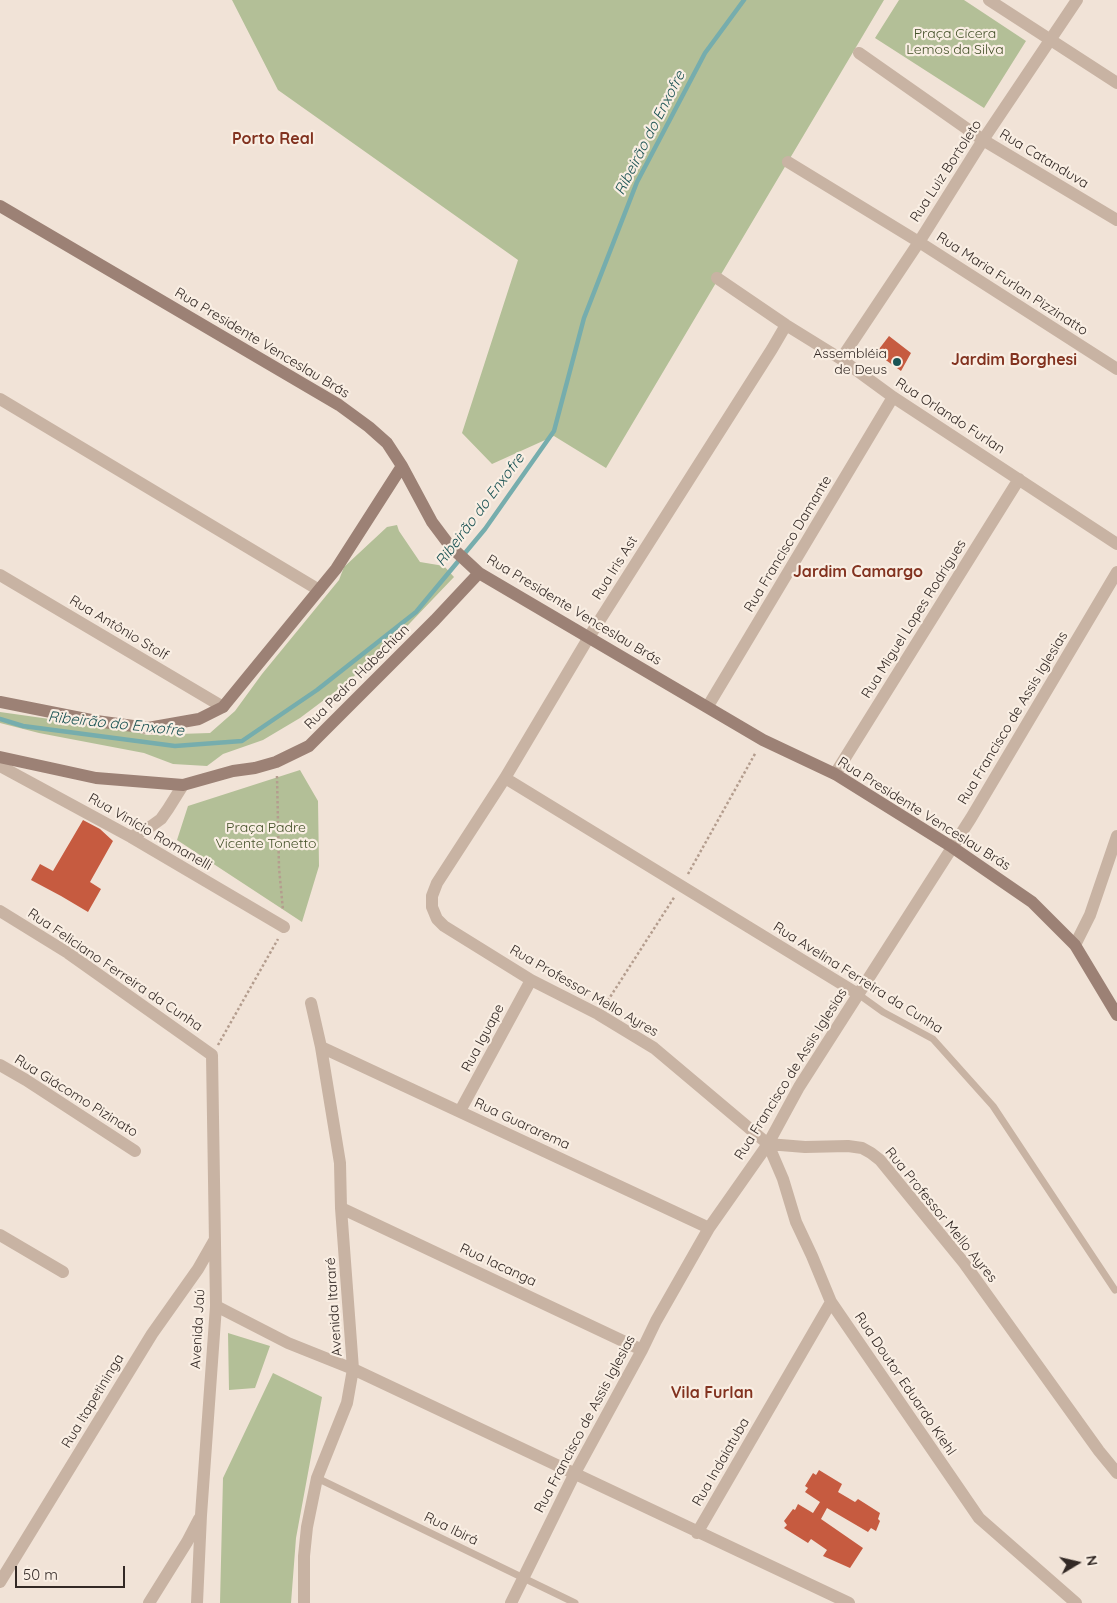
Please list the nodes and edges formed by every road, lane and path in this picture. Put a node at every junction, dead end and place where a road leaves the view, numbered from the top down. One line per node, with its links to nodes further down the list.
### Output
1 (988, 0): 3 (street)
2 (1077, 0): 3 (street, Rua Luiz Bortoleto)
3 (1051, 41): 5 (street); 6 (street, Rua Luiz Bortoleto)
4 (859, 53): 6 (street, Rua Catanduva)
5 (1117, 83)
6 (983, 140): 9 (street, Rua Catanduva); 10 (street, Rua Luiz Bortoleto)
7 (788, 162): 10 (street, Rua Maria Furlan Pizzinatto)
8 (0, 206): 17 (street, Rua Presidente Venceslau Brás)
9 (1117, 220)
10 (919, 242): 13 (street, Rua Luiz Bortoleto); 14 (street, Rua Maria Furlan Pizzinatto)
11 (717, 278): 12 (street, Rua Orlando Furlan)
12 (786, 325): 13 (street, Rua Orlando Furlan); 24 (street, Rua Iris Ast)
13 (841, 359): 15 (street, Rua Orlando Furlan)
14 (1117, 369)
15 (893, 397): 18 (street, Rua Orlando Furlan); 26 (street, Rua Francisco Damante)
16 (0, 399): 23 (street)
17 (402, 466): 20 (street, Rua Presidente Venceslau Brás); 23 (street)
18 (1019, 479): 19 (street, Rua Orlando Furlan); 30 (street, Rua Miguel Lopes Rodrigues)
19 (1117, 544)
20 (479, 572): 24 (street, Rua Presidente Venceslau Brás); 32 (street, Rua Pedro Habechian)
21 (1117, 572): 35 (street, Rua Francisco de Assis Iglesias)
22 (0, 575): 27 (street, Rua Antônio Stolf)
23 (319, 590): 27 (street)
24 (589, 637): 26 (street, Rua Presidente Venceslau Brás); 31 (street, Rua Iris Ast)
25 (0, 702): 27 (street)
26 (708, 706): 30 (street, Rua Presidente Venceslau Brás)
27 (223, 707)
28 (0, 757): 32 (street, Rua Pedro Habechian)
29 (0, 766): 34 (street, Rua Vinício Romanelli)
30 (835, 774): 35 (street, Rua Presidente Venceslau Brás)
31 (505, 778): 36 (street, Rua Iris Ast); 41 (street, Rua Avelina Ferreira da Cunha)
32 (183, 785): 34 (street)
33 (1117, 836): 39 (street)
34 (131, 837): 38 (street, Rua Vinício Romanelli)
35 (952, 847): 39 (street, Rua Presidente Venceslau Brás); 41 (street, Rua Francisco de Assis Iglesias)
36 (432, 907): 40 (street, Rua Professor Mello Ayres)
37 (0, 911): 45 (street, Rua Feliciano Ferreira da Cunha)
38 (284, 927)
39 (1074, 945): 43 (street, Rua Presidente Venceslau Brás)
40 (531, 980): 47 (street, Rua Iguape); 48 (street, Rua Professor Mello Ayres)
41 (858, 994): 48 (street, Rua Francisco de Assis Iglesias); 55 (lane, Rua Avelina Ferreira da Cunha)
42 (311, 1004): 44 (street, Avenida Itararé)
43 (1117, 1015)
44 (321, 1047): 47 (street, Rua Guararema); 50 (street, Avenida Itararé)
45 (212, 1055): 53 (street, Avenida Jaú)
46 (0, 1066): 49 (street, Rua Giácomo Pizinato)
47 (460, 1111): 51 (street, Rua Guararema)
48 (768, 1144): 51 (street, Rua Francisco de Assis Iglesias); 56 (street, Rua Doutor Eduardo Kiehl); 61 (street, Rua Professor Mello Ayres)
49 (135, 1151)
50 (341, 1208): 58 (street, Rua Iacanga); 59 (street, Avenida Itararé)
51 (709, 1228): 58 (street, Rua Francisco de Assis Iglesias)
52 (0, 1235): 54 (street)
53 (215, 1238): 57 (street, Avenida Jaú); 66 (street, Rua Itapetininga)
54 (63, 1272)
55 (1115, 1290)
56 (831, 1302): 64 (street, Rua Indaiatuba); 73 (street, Rua Doutor Eduardo Kiehl)
57 (216, 1306): 59 (street); 63 (street, Avenida Jaú)
58 (642, 1350): 60 (street, Rua Francisco de Assis Iglesias)
59 (353, 1370): 60 (street); 62 (street, Avenida Itararé)
60 (575, 1473): 64 (street); 65 (street, Rua Francisco de Assis Iglesias)
61 (1117, 1473)
62 (317, 1478): 65 (lane, Rua Ibirá); 67 (street, Avenida Itararé)
63 (201, 1515): 68 (street); 69 (street, Avenida Jaú)
64 (697, 1533): 72 (street)
65 (522, 1578): 70 (street, Rua Francisco de Assis Iglesias); 71 (lane, Rua Ibirá)
66 (0, 1582)
67 (307, 1602)
68 (149, 1603)
69 (197, 1603)
70 (511, 1603)
71 (575, 1603)
72 (848, 1603)
73 (1076, 1603)

